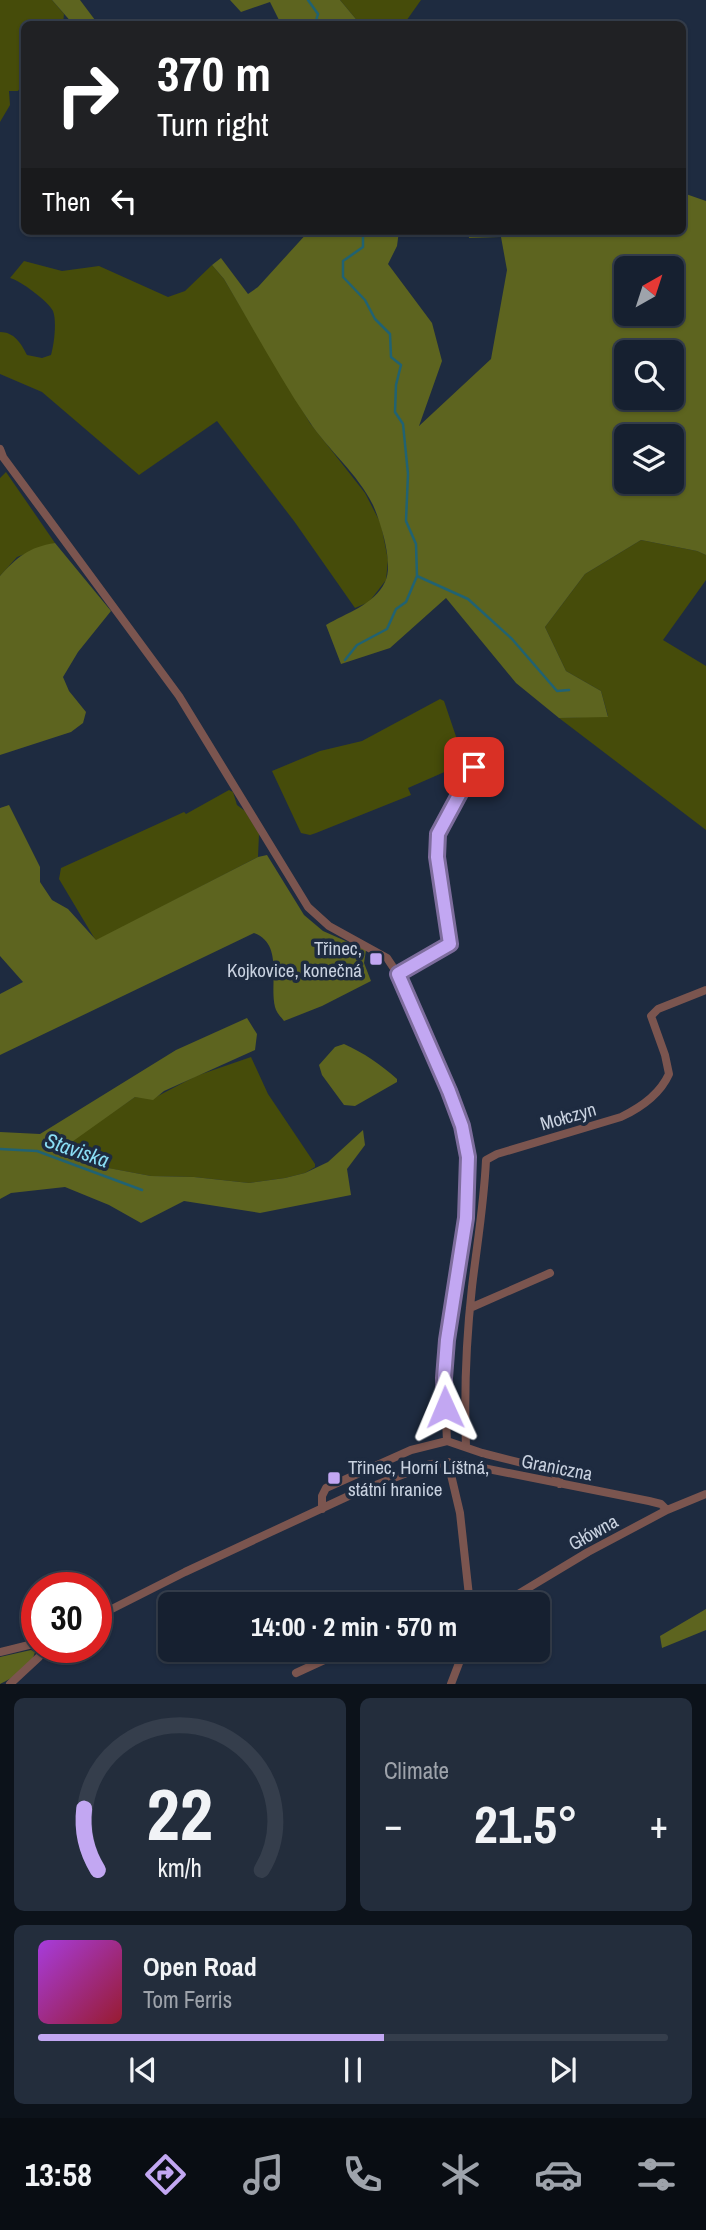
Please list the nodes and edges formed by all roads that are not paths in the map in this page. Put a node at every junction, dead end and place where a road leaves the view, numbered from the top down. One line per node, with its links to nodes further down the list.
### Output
1 (0, 449): 3 (street)
2 (474, 767): 3 (street)
3 (398, 974): 7 (street)
4 (706, 990): 6 (street, Mołczyn)
5 (550, 1273): 6 (street)
6 (470, 1308): 8 (street, Mołczyn)
7 (447, 1441): 8 (street); 9 (street)
8 (466, 1447): 12 (street)
9 (395, 1457): 11 (street); 14 (street)
10 (448, 1462): 11 (street); 12 (street, Graniczna); 16 (street)
11 (403, 1474): 14 (street)
12 (560, 1484): 15 (street, Graniczna)
13 (706, 1494): 15 (street, Główna)
14 (321, 1509): 18 (street)
15 (667, 1510): 17 (street, Główna)
16 (468, 1592)
17 (521, 1592)
18 (112, 1609)
19 (21, 1647): 20 (street)
20 (0, 1652)
21 (321, 1662): 24 (street)
22 (459, 1662): 26 (street)
23 (33, 1663): 25 (street)
24 (296, 1674)
25 (10, 1684)
26 (451, 1684)

